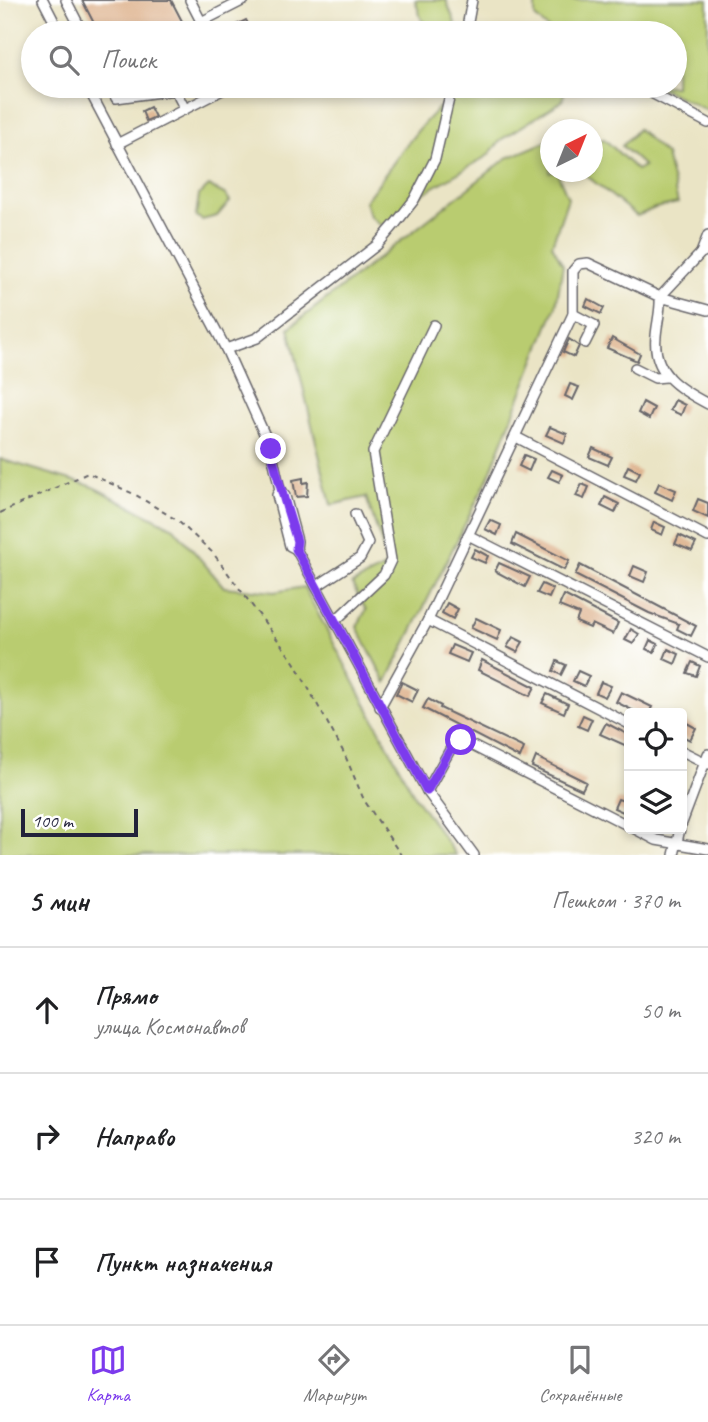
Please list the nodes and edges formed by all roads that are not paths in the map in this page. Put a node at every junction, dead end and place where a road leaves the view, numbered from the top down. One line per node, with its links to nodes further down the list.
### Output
1 (43, 0): 6 (street)
2 (66, 0): 7 (street)
3 (190, 0): 8 (street)
4 (244, 0): 9 (street)
5 (472, 0): 10 (street)
6 (54, 21)
7 (77, 21)
8 (200, 21)
9 (203, 21)
10 (468, 21)
11 (93, 98): 18 (street)
12 (179, 98): 16 (street)
13 (207, 98): 16 (street)
14 (449, 98): 26 (street)
15 (661, 98): 17 (street)
16 (185, 109): 18 (street)
17 (708, 123)
18 (117, 144): 26 (street)
19 (708, 235): 20 (street)
20 (704, 251): 21 (street)
21 (660, 298): 22 (street); 23 (street); 28 (street)
22 (708, 310)
23 (573, 314): 25 (street); 30 (street)
24 (434, 325): 35 (street)
25 (585, 342)
26 (226, 349): 34 (street)
27 (635, 368): 28 (street)
28 (666, 377): 29 (street)
29 (708, 404)
30 (516, 438): 32 (street); 33 (street)
31 (355, 514): 34 (street)
32 (468, 535): 36 (street); 37 (street)
33 (708, 537)
34 (317, 586): 35 (street)
35 (336, 620): 38 (street)
36 (428, 620): 38 (street); 39 (street)
37 (708, 657)
38 (380, 707): 42 (street)
39 (624, 721)
40 (687, 753): 41 (street)
41 (707, 760): 43 (street)
42 (427, 791): 44 (street); 49 (street)
43 (687, 810)
44 (624, 823)
45 (648, 834): 47 (street)
46 (678, 834): 47 (street)
47 (675, 844): 48 (street); 50 (street)
48 (708, 849)
49 (474, 855)
50 (674, 855)

